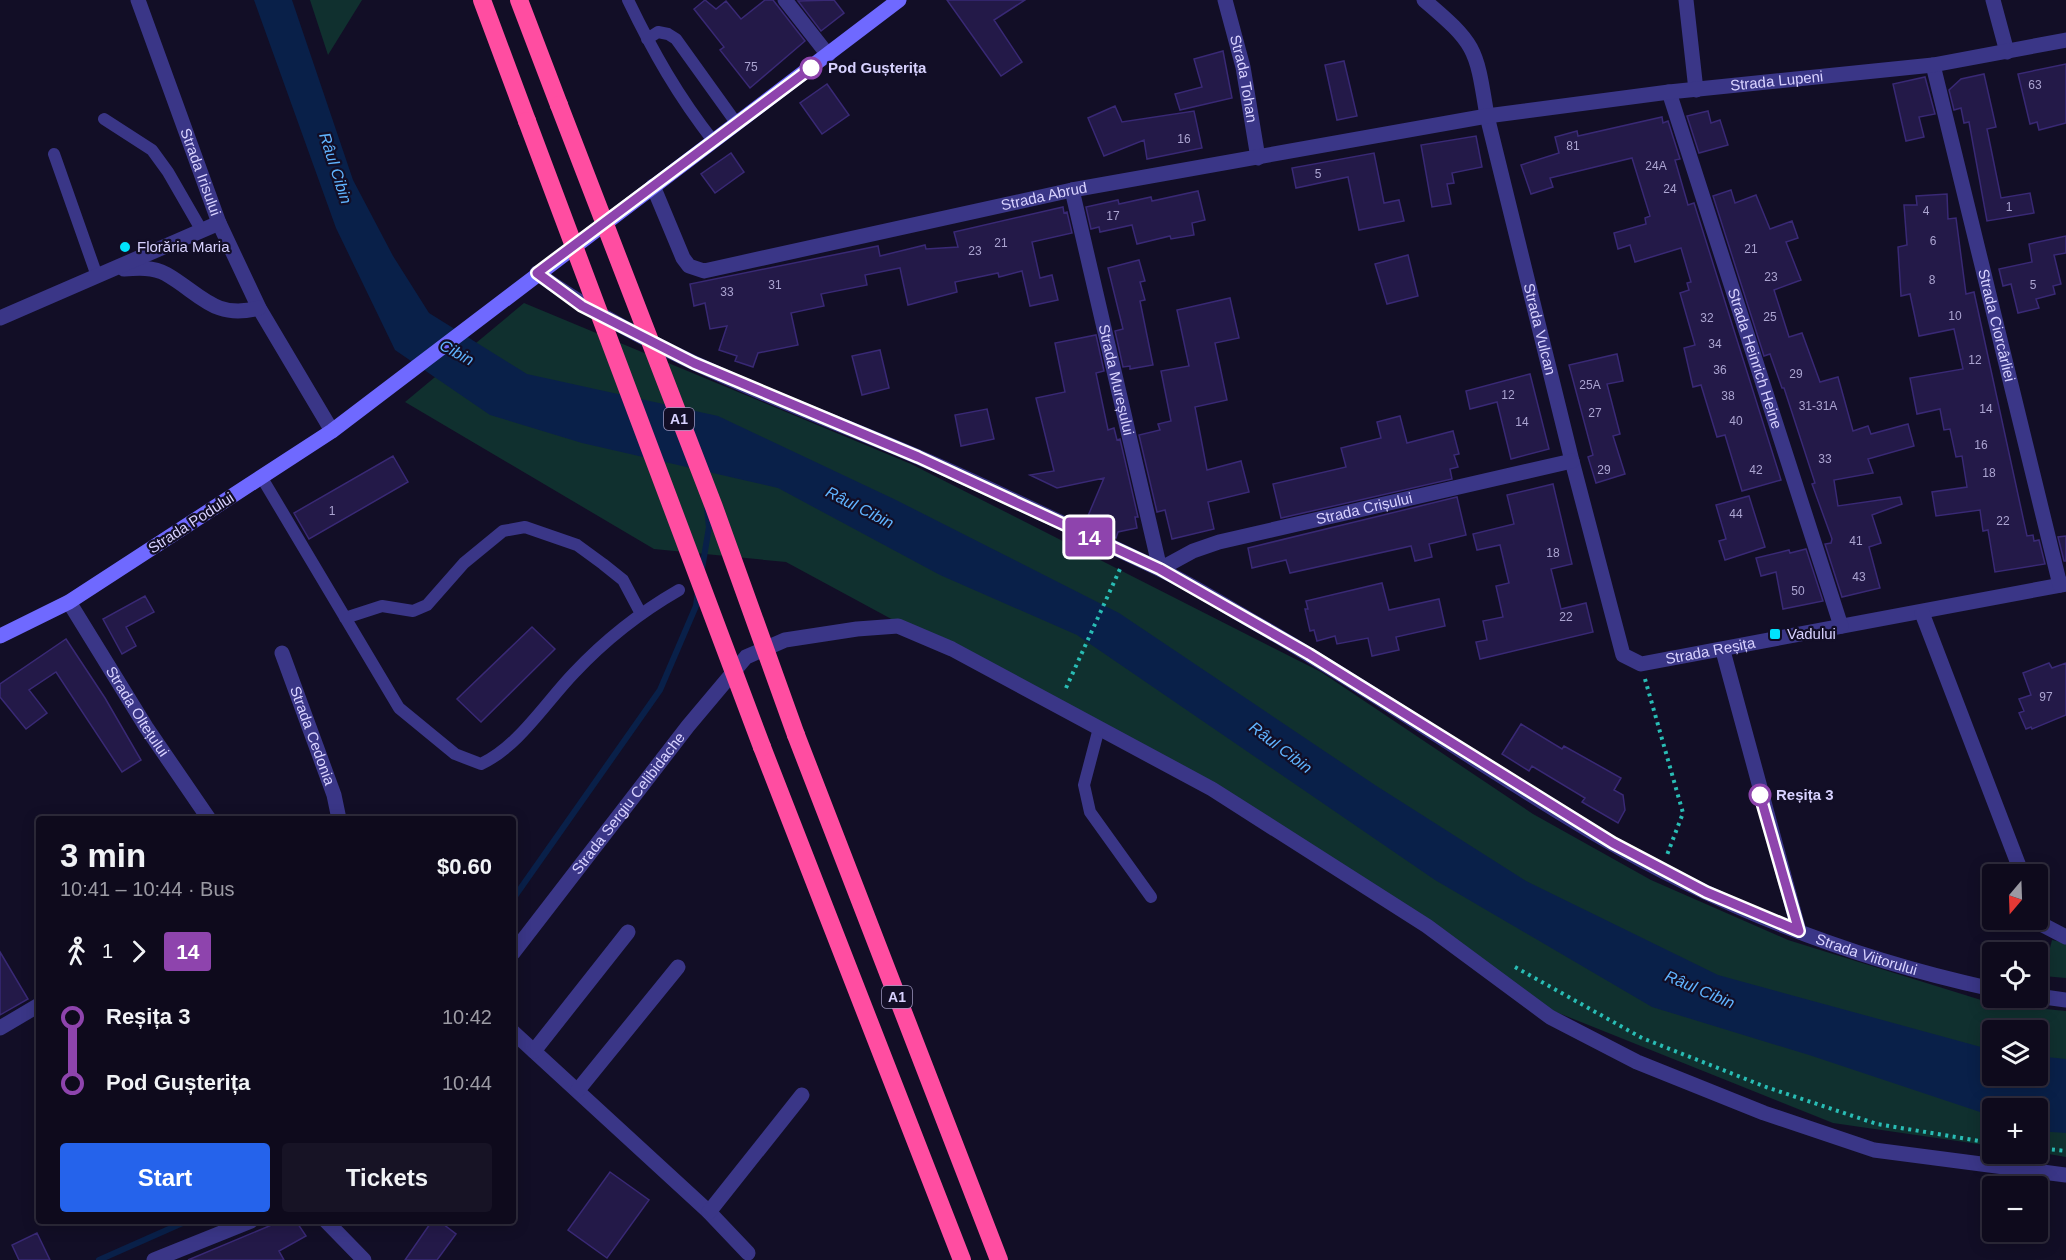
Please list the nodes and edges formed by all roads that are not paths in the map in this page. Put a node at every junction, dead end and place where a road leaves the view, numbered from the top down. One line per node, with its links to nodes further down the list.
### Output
1 (138, 0): 26 (street, Strada Irisului)
2 (482, 0): 75 (highway, A1, bridge)
3 (519, 0): 76 (highway, A1, bridge)
4 (628, 0): 11 (lane)
5 (785, 0): 14 (street)
6 (899, 0): 14 (main road, Strada Podului)
7 (1225, 0): 23 (street, Strada Tohan)
8 (1424, 0): 18 (street, Strada Vulcan)
9 (1686, 0): 16 (street)
10 (1993, 0): 13 (street)
11 (647, 39): 20 (lane); 21 (lane)
12 (2066, 40): 13 (street, Strada Lupeni)
13 (2007, 52): 15 (street, Strada Lupeni)
14 (828, 55): 20 (main road, Strada Podului)
15 (1933, 66): 16 (street, Strada Lupeni); 37 (street, Strada Ciorcârliei)
16 (1696, 90): 17 (street, Strada Lupeni)
17 (1669, 92): 18 (street, Strada Lupeni); 43 (street, Strada Heinrich Heine)
18 (1488, 116): 23 (street, Strada Abrud); 34 (street, Strada Vulcan)
19 (104, 119): 27 (lane)
20 (738, 124): 21 (main road, Strada Podului)
21 (714, 142): 24 (main road, Strada Podului)
22 (54, 154): 30 (lane)
23 (1258, 158): 25 (street, Strada Abrud)
24 (653, 186): 25 (street, Strada Abrud); 29 (main road, Strada Podului)
25 (1072, 190): 36 (street, Strada Mureșului)
26 (219, 223): 27 (street); 31 (street, Strada Irisului)
27 (202, 231): 28 (street)
28 (114, 270): 30 (street); 31 (street)
29 (537, 273): 33 (main road, Strada Podului); 36 (street, Strada Viitorului)
30 (97, 276): 32 (street)
31 (259, 308): 33 (street, Strada Irisului)
32 (0, 318)
33 (332, 431): 35 (main road, Strada Podului)
34 (1572, 461): 36 (street, Strada Crișului); 47 (street, Strada Vulcan)
35 (262, 478): 39 (main road, Strada Podului); 42 (lane)
36 (1160, 569): 54 (street, Strada Viitorului)
37 (2063, 585): 41 (street, Strada Reșița)
38 (679, 590): 40 (lane)
39 (69, 602): 44 (main road, Strada Podului); 49 (street, Strada Oltețului)
40 (639, 612): 42 (lane); 42 (lane)
41 (1922, 613): 43 (street, Strada Reșița); 51 (street)
42 (345, 618)
43 (1841, 626): 45 (street, Strada Reșița)
44 (0, 636)
45 (1723, 651): 47 (street, Strada Reșița); 54 (street)
46 (282, 653): 50 (street, Strada Cedonia)
47 (1641, 664)
48 (1099, 728): 52 (lane); 57 (street, Strada Sergiu Celibidache); 68 (street)
49 (207, 816)
50 (338, 816)
51 (2018, 864)
52 (1151, 897)
53 (2048, 928): 56 (street)
54 (1799, 931): 59 (street, Strada Viitorului)
55 (628, 932): 65 (street)
56 (2066, 937)
57 (516, 949)
58 (678, 967): 66 (street)
59 (1982, 986)
60 (2048, 998): 61 (street)
61 (2066, 1000)
62 (36, 1007): 63 (street)
63 (0, 1028)
64 (516, 1035): 65 (street)
65 (534, 1051): 66 (street)
66 (578, 1090): 69 (street)
67 (802, 1095): 69 (street)
68 (2066, 1175)
69 (709, 1212): 72 (street)
70 (244, 1224): 73 (street)
71 (329, 1224): 74 (street)
72 (748, 1253)
73 (154, 1260)
74 (364, 1260)
75 (962, 1260)
76 (999, 1260)

